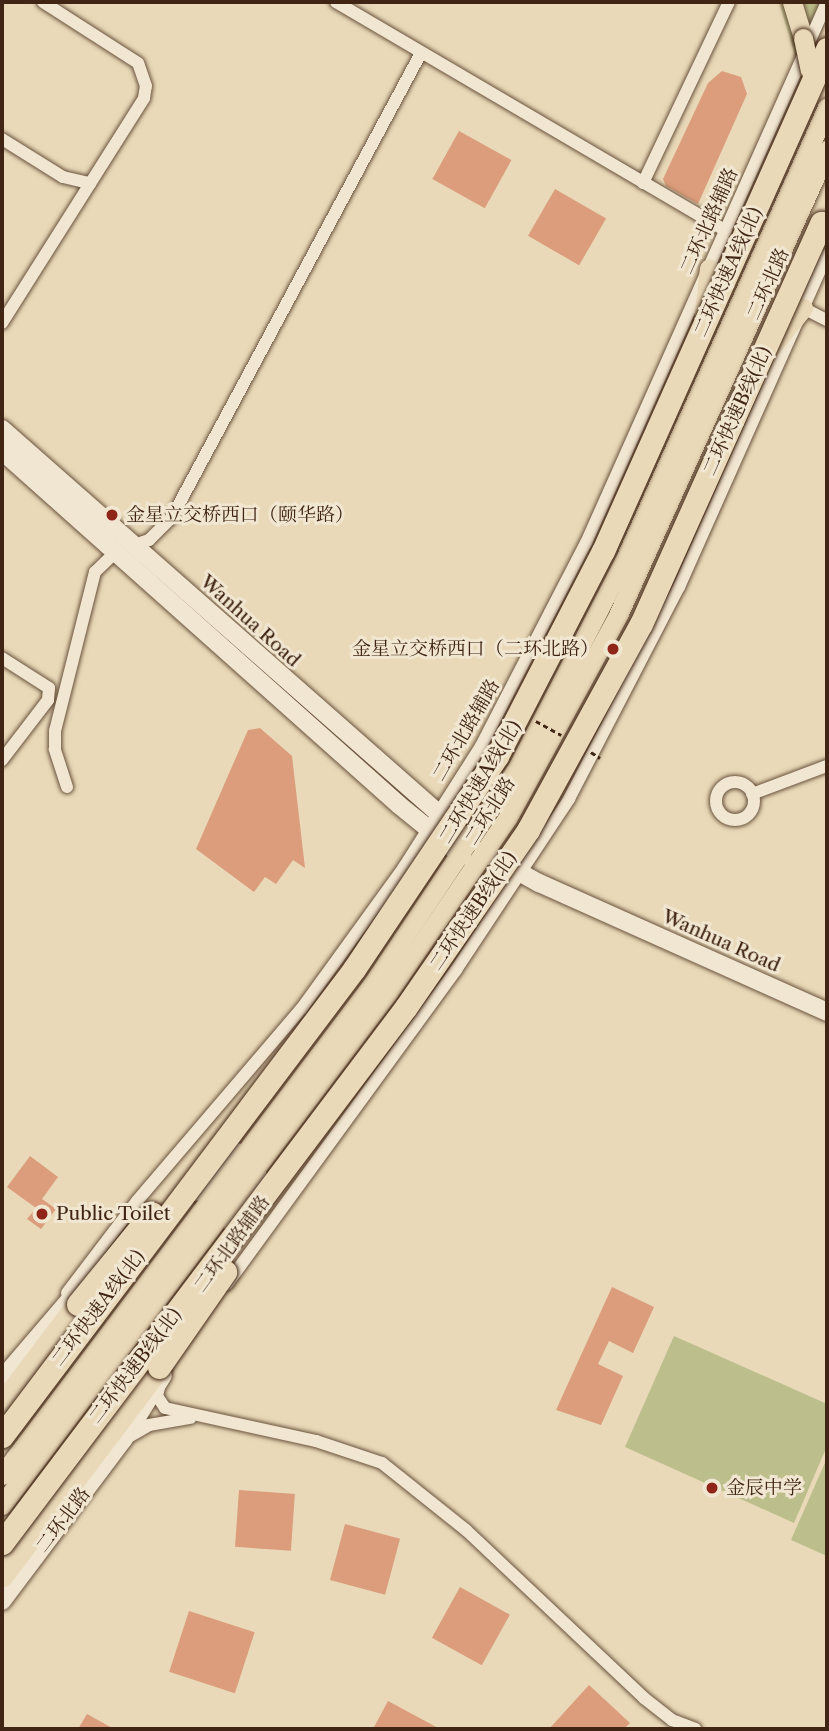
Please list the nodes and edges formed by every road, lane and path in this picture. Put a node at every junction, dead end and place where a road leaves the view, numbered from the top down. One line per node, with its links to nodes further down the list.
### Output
1 (43, 2): 11 (street)
2 (336, 2): 7 (street)
3 (729, 2): 12 (street)
4 (792, 2): 10 (main road, bridge)
5 (827, 2): 14 (street, 二环北路辅路)
6 (827, 49): 38 (highway, 二环快速A线(北), bridge)
7 (421, 53): 12 (street); 23 (street)
8 (827, 107): 10 (main road, 二环北路)
9 (2, 139): 11 (street)
10 (819, 146): 20 (main road, 二环北路)
11 (90, 183): 19 (street)
12 (643, 183): 14 (street)
13 (827, 208): 40 (highway, 二环快速B线(北), bridge)
14 (726, 231): 16 (street, 二环北路辅路)
15 (827, 254): 17 (street, 二环北路辅路)
16 (709, 268): 20 (main road); 34 (street, 二环北路辅路)
17 (803, 308): 18 (street); 20 (main road); 36 (street, 二环北路辅路)
18 (827, 320)
19 (2, 323)
20 (702, 411): 35 (main road, 二环北路)
21 (2, 429): 23 (street, Wanhua Road)
22 (2, 451): 24 (street, Wanhua Road)
23 (134, 545): 24 (street); 34 (street, Wanhua Road)
24 (116, 552): 32 (street); 34 (street, Wanhua Road)
25 (2, 658): 30 (street)
26 (535, 720): 27 (path, bridge)
27 (567, 739)
28 (589, 751): 29 (path, bridge)
29 (600, 758)
30 (2, 760)
31 (827, 766): 33 (street)
32 (67, 787)
33 (752, 794)
34 (433, 824): 35 (street, Wanhua Road); 42 (street, 二环北路辅路)
35 (473, 850): 36 (street, Wanhua Road); 39 (main road, 二环北路)
36 (522, 874): 37 (street, Wanhua Road); 44 (street, 二环北路辅路)
37 (827, 1012)
38 (275, 1074): 45 (highway, bridge); 47 (highway, 二环快速A线(北), bridge)
39 (301, 1094): 41 (main road, 二环北路); 42 (street); 44 (street, 二环北路)
40 (326, 1114): 51 (highway, 二环快速B线(北), bridge); 52 (highway, bridge)
41 (207, 1218): 49 (main road, 二环北路); 50 (main road, 二环北路)
42 (19, 1356): 43 (street)
43 (2, 1379)
44 (160, 1381): 46 (street); 48 (street, 二环北路)
45 (2, 1405)
46 (208, 1419): 48 (street); 54 (street)
47 (2, 1436)
48 (123, 1440): 53 (street, 二环北路)
49 (2, 1475)
50 (2, 1505)
51 (2, 1544)
52 (2, 1575)
53 (2, 1601)
54 (695, 1729)

